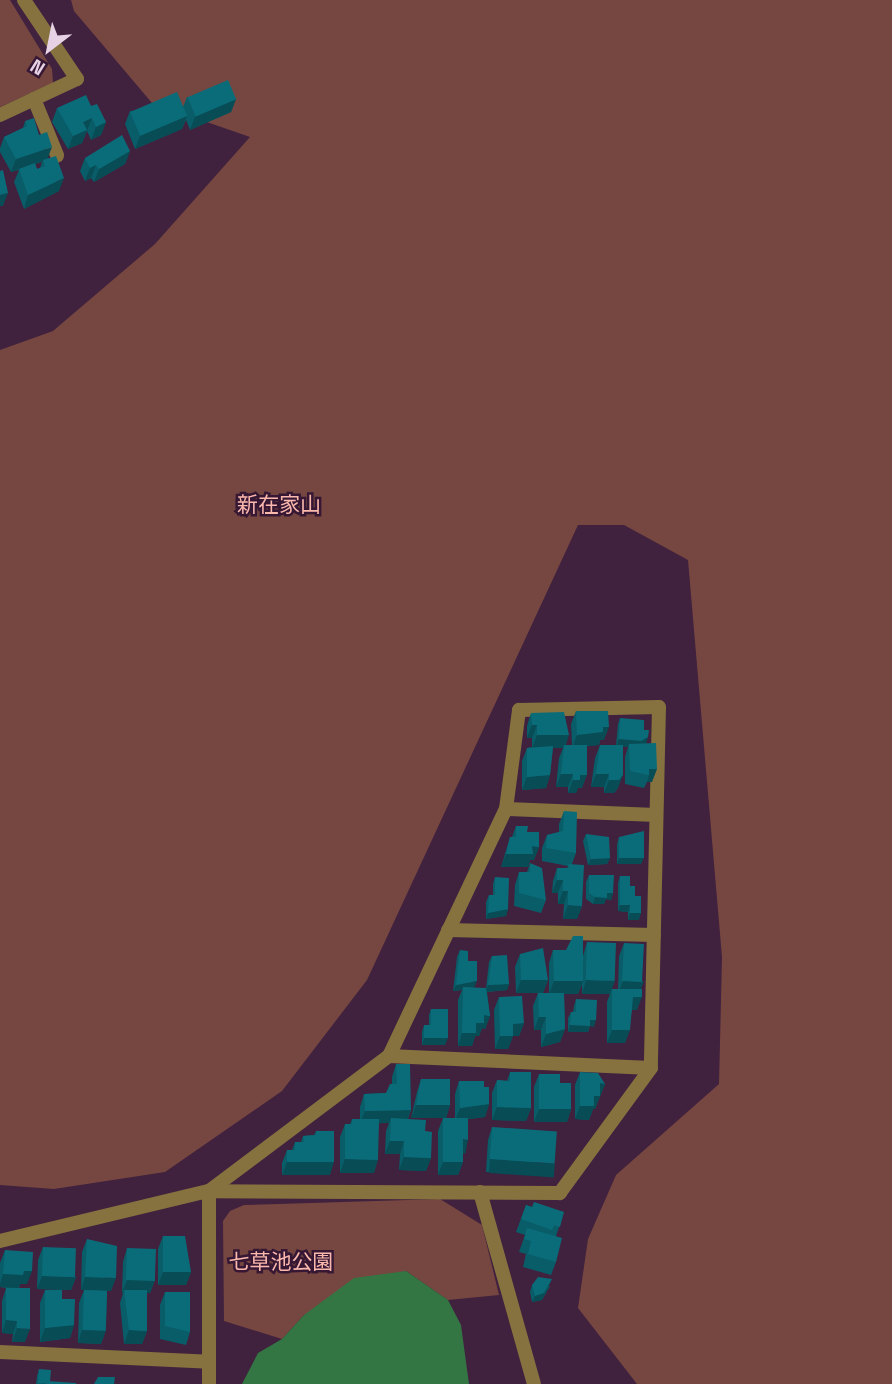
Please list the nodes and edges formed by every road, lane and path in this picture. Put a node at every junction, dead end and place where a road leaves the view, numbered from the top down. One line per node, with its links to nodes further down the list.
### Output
1 (24, 0): 2 (street)
2 (34, 99): 3 (street); 4 (street)
3 (0, 115)
4 (57, 155)
5 (506, 809): 6 (street); 6 (street); 7 (street)
6 (656, 815): 8 (street)
7 (448, 930): 8 (street); 9 (street)
8 (654, 935): 10 (street)
9 (388, 1055): 10 (street); 11 (street)
10 (652, 1068): 12 (street)
11 (209, 1191): 12 (street); 13 (street); 15 (street)
12 (480, 1192): 17 (street)
13 (0, 1241)
14 (0, 1352): 15 (street)
15 (209, 1362): 16 (street)
16 (209, 1384)
17 (534, 1384)

